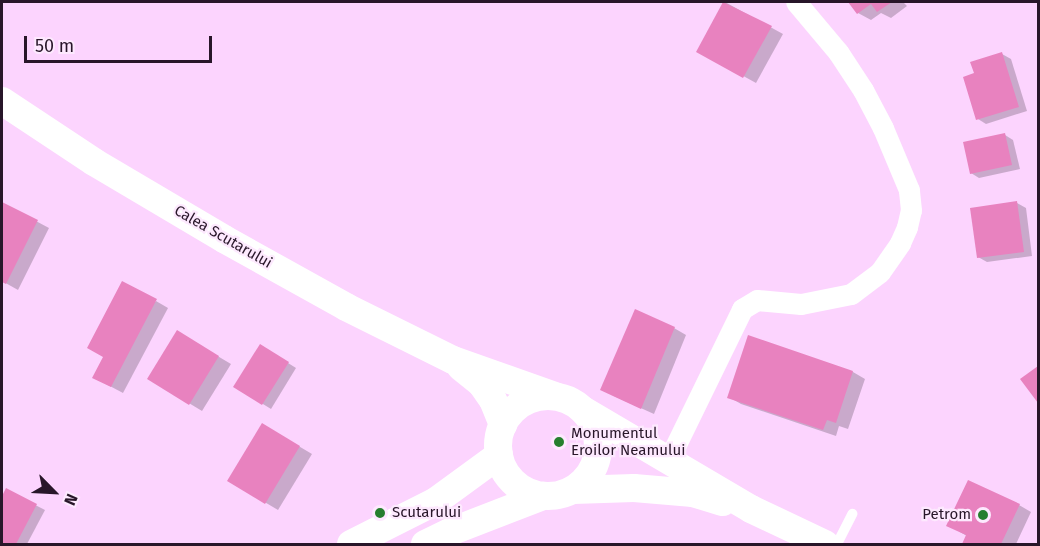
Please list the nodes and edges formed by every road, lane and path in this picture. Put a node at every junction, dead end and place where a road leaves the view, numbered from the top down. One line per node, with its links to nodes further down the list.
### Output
1 (796, 2): 8 (street)
2 (2, 101): 3 (main road, Calea Scutarului)
3 (453, 360): 4 (main road, Calea Scutarului); 6 (main road, Calea Scutarului)
4 (555, 396): 5 (main road); 6 (main road)
5 (583, 410): 8 (main road); 9 (main road)
6 (503, 424): 7 (main road)
7 (499, 455): 10 (main road); 13 (main road)
8 (669, 459): 11 (main road)
9 (573, 490): 10 (main road); 11 (main road)
10 (543, 496): 14 (main road)
11 (751, 509): 15 (main road)
12 (852, 514): 16 (lane)
13 (351, 544)
14 (425, 544)
15 (825, 544)
16 (837, 544)

